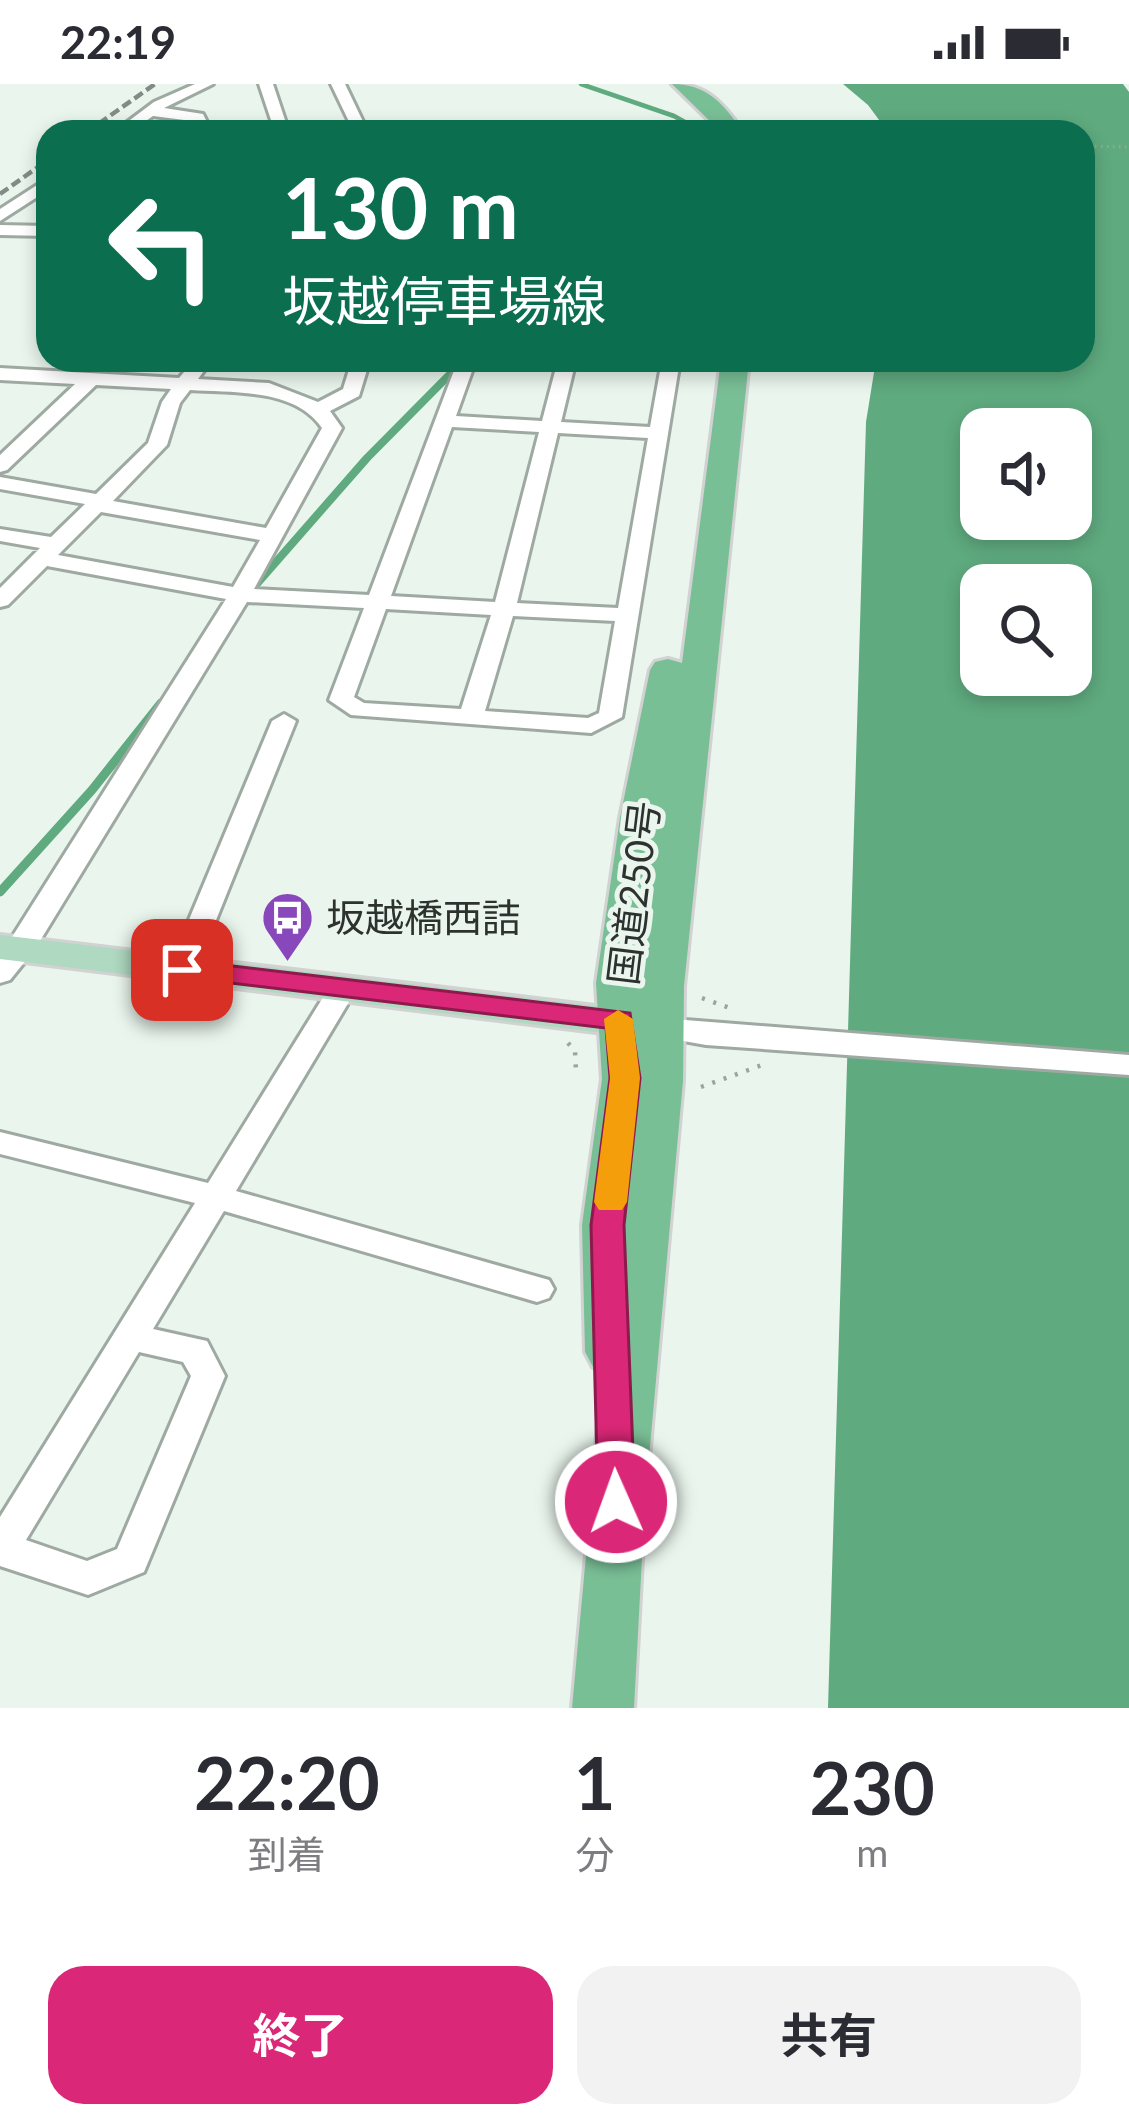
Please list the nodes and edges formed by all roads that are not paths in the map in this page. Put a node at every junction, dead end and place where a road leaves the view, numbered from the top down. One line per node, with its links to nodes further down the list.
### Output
1 (206, 84): 6 (street)
2 (266, 84): 10 (street)
3 (338, 84): 11 (street)
4 (683, 84): 12 (highway)
5 (703, 84): 13 (highway)
6 (183, 88): 7 (street)
7 (155, 108): 8 (street); 9 (street)
8 (138, 120)
9 (199, 120)
10 (278, 120)
11 (355, 120)
12 (723, 120)
13 (742, 120)
14 (36, 191): 15 (street)
15 (0, 216)
16 (0, 230): 17 (street)
17 (36, 231)
18 (64, 372): 27 (street)
19 (194, 372): 29 (street)
20 (358, 372): 30 (street)
21 (463, 372): 31 (street)
22 (564, 372): 32 (street)
23 (669, 372): 33 (street)
24 (712, 372): 50 (highway, 国道250号)
25 (733, 372): 50 (highway, 国道250号)
26 (0, 374): 27 (street)
27 (60, 377): 28 (street)
28 (91, 379): 29 (street); 34 (street)
29 (185, 384): 30 (street); 36 (street)
30 (319, 409): 38 (street)
31 (446, 421): 32 (street); 42 (street)
32 (548, 427): 33 (street); 43 (street)
33 (658, 433): 44 (street)
34 (0, 466)
35 (0, 483): 36 (street)
36 (100, 503): 38 (street); 39 (street)
37 (0, 535): 39 (street)
38 (273, 536): 40 (street)
39 (50, 552): 40 (street); 41 (street)
40 (240, 595): 42 (street); 47 (street)
41 (0, 600)
42 (381, 601): 43 (street); 45 (street)
43 (505, 610): 44 (street); 45 (street)
44 (626, 615): 45 (street)
45 (471, 717)
46 (284, 722): 48 (street)
47 (7, 957): 48 (main road)
48 (182, 970): 49 (main road)
49 (342, 990): 50 (main road); 53 (street)
50 (662, 1028): 51 (street); 57 (highway, 国道250号)
51 (1129, 1065)
52 (0, 1143): 53 (street)
53 (216, 1197): 54 (street); 55 (street)
54 (537, 1289)
55 (130, 1337): 56 (street); 56 (street)
56 (1, 1549)
57 (603, 1708)

